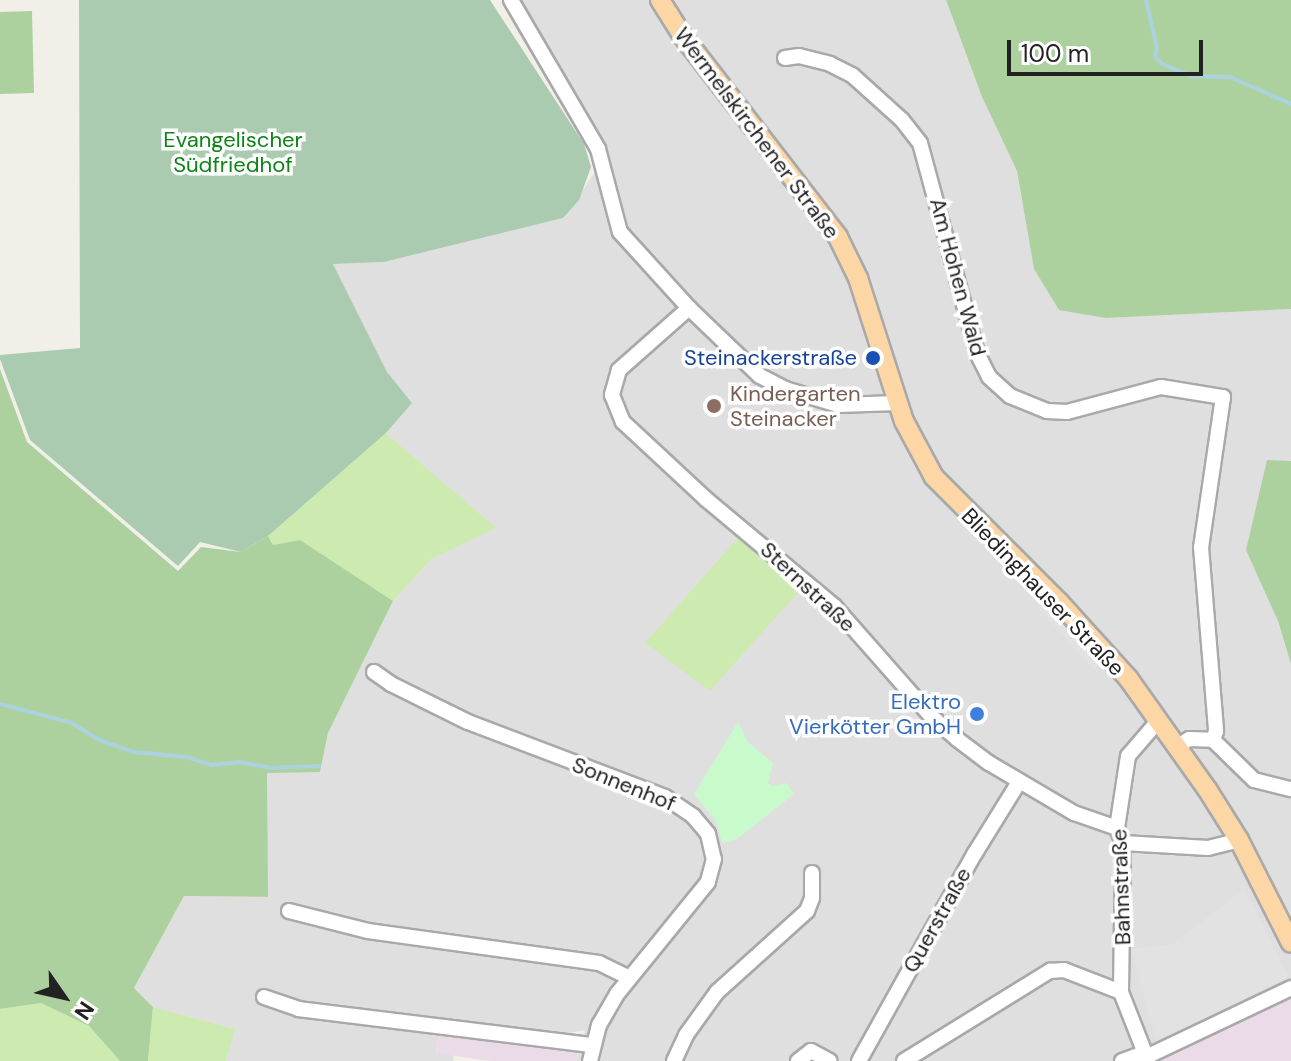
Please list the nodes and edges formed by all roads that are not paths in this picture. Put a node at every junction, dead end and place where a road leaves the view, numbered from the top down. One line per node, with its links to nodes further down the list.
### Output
1 (511, 0): 4 (street)
2 (660, 0): 5 (main road, Wermelskirchener Straße)
3 (785, 58): 8 (street, Am Hohen Wald)
4 (689, 308): 5 (street); 10 (street, Sternstraße)
5 (898, 403): 7 (main road, Bliedinghauser Straße)
6 (374, 672): 18 (street, Sonnenhof)
7 (1159, 720): 9 (main road, Bliedinghauser Straße); 12 (street, Bahnstraße)
8 (1213, 740): 9 (street); 11 (street)
9 (1178, 746): 13 (main road, Bliedinghauser Straße)
10 (1019, 782): 12 (street, Sternstraße); 28 (street, Querstraße)
11 (1291, 789)
12 (1117, 828): 14 (street, Bahnstraße)
13 (1239, 840): 14 (street); 17 (main road, Bliedinghauser Straße)
14 (1123, 843): 20 (street, Bahnstraße)
15 (812, 873): 25 (street)
16 (289, 911): 18 (street)
17 (1291, 943)
18 (628, 977): 22 (street, Sonnenhof)
19 (1291, 988): 23 (street)
20 (1121, 992): 23 (street, Bahnstraße); 29 (street)
21 (264, 997): 22 (street)
22 (591, 1045): 24 (street, Sonnenhof)
23 (1146, 1057): 30 (street)
24 (590, 1061)
25 (674, 1061)
26 (798, 1061): 27 (street)
27 (830, 1061)
28 (859, 1061)
29 (904, 1061)
30 (1122, 1061)

